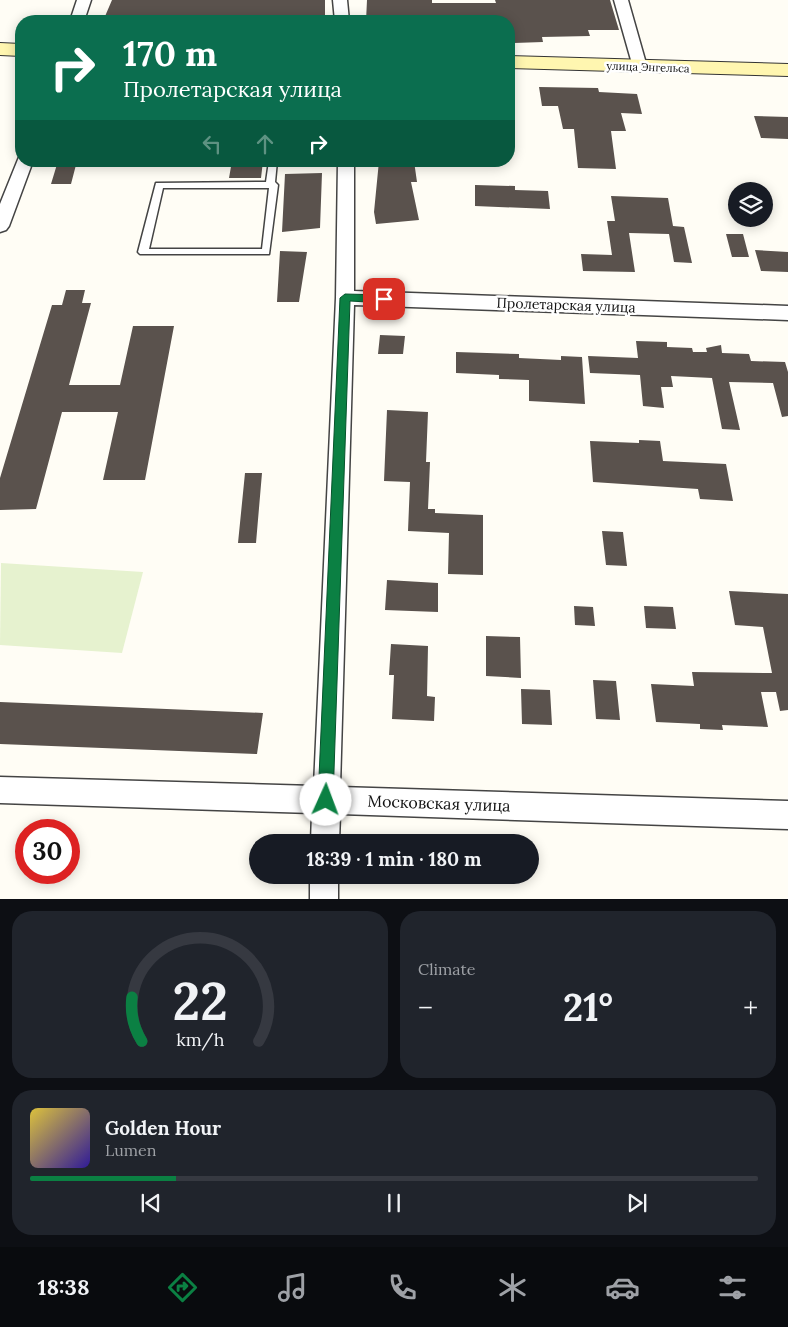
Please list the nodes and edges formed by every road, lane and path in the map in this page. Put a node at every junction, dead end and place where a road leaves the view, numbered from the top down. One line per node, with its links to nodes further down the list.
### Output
1 (84, 0): 4 (street)
2 (340, 0): 5 (street)
3 (621, 0): 9 (street)
4 (79, 15)
5 (341, 15)
6 (0, 49): 7 (main road)
7 (15, 50)
8 (515, 62): 9 (main road, улица Энгельса)
9 (640, 67): 10 (main road, улица Энгельса)
10 (788, 70)
11 (23, 167): 15 (street)
12 (272, 167): 14 (lane)
13 (346, 167): 16 (street)
14 (270, 185): 14 (lane)
15 (0, 226)
16 (345, 298): 17 (street, Пролетарская улица); 19 (street)
17 (788, 313)
18 (0, 790): 19 (street, Московская улица)
19 (326, 800): 20 (street, Московская улица); 21 (street)
20 (788, 815)
21 (325, 834)
22 (324, 884): 23 (street)
23 (324, 899)

